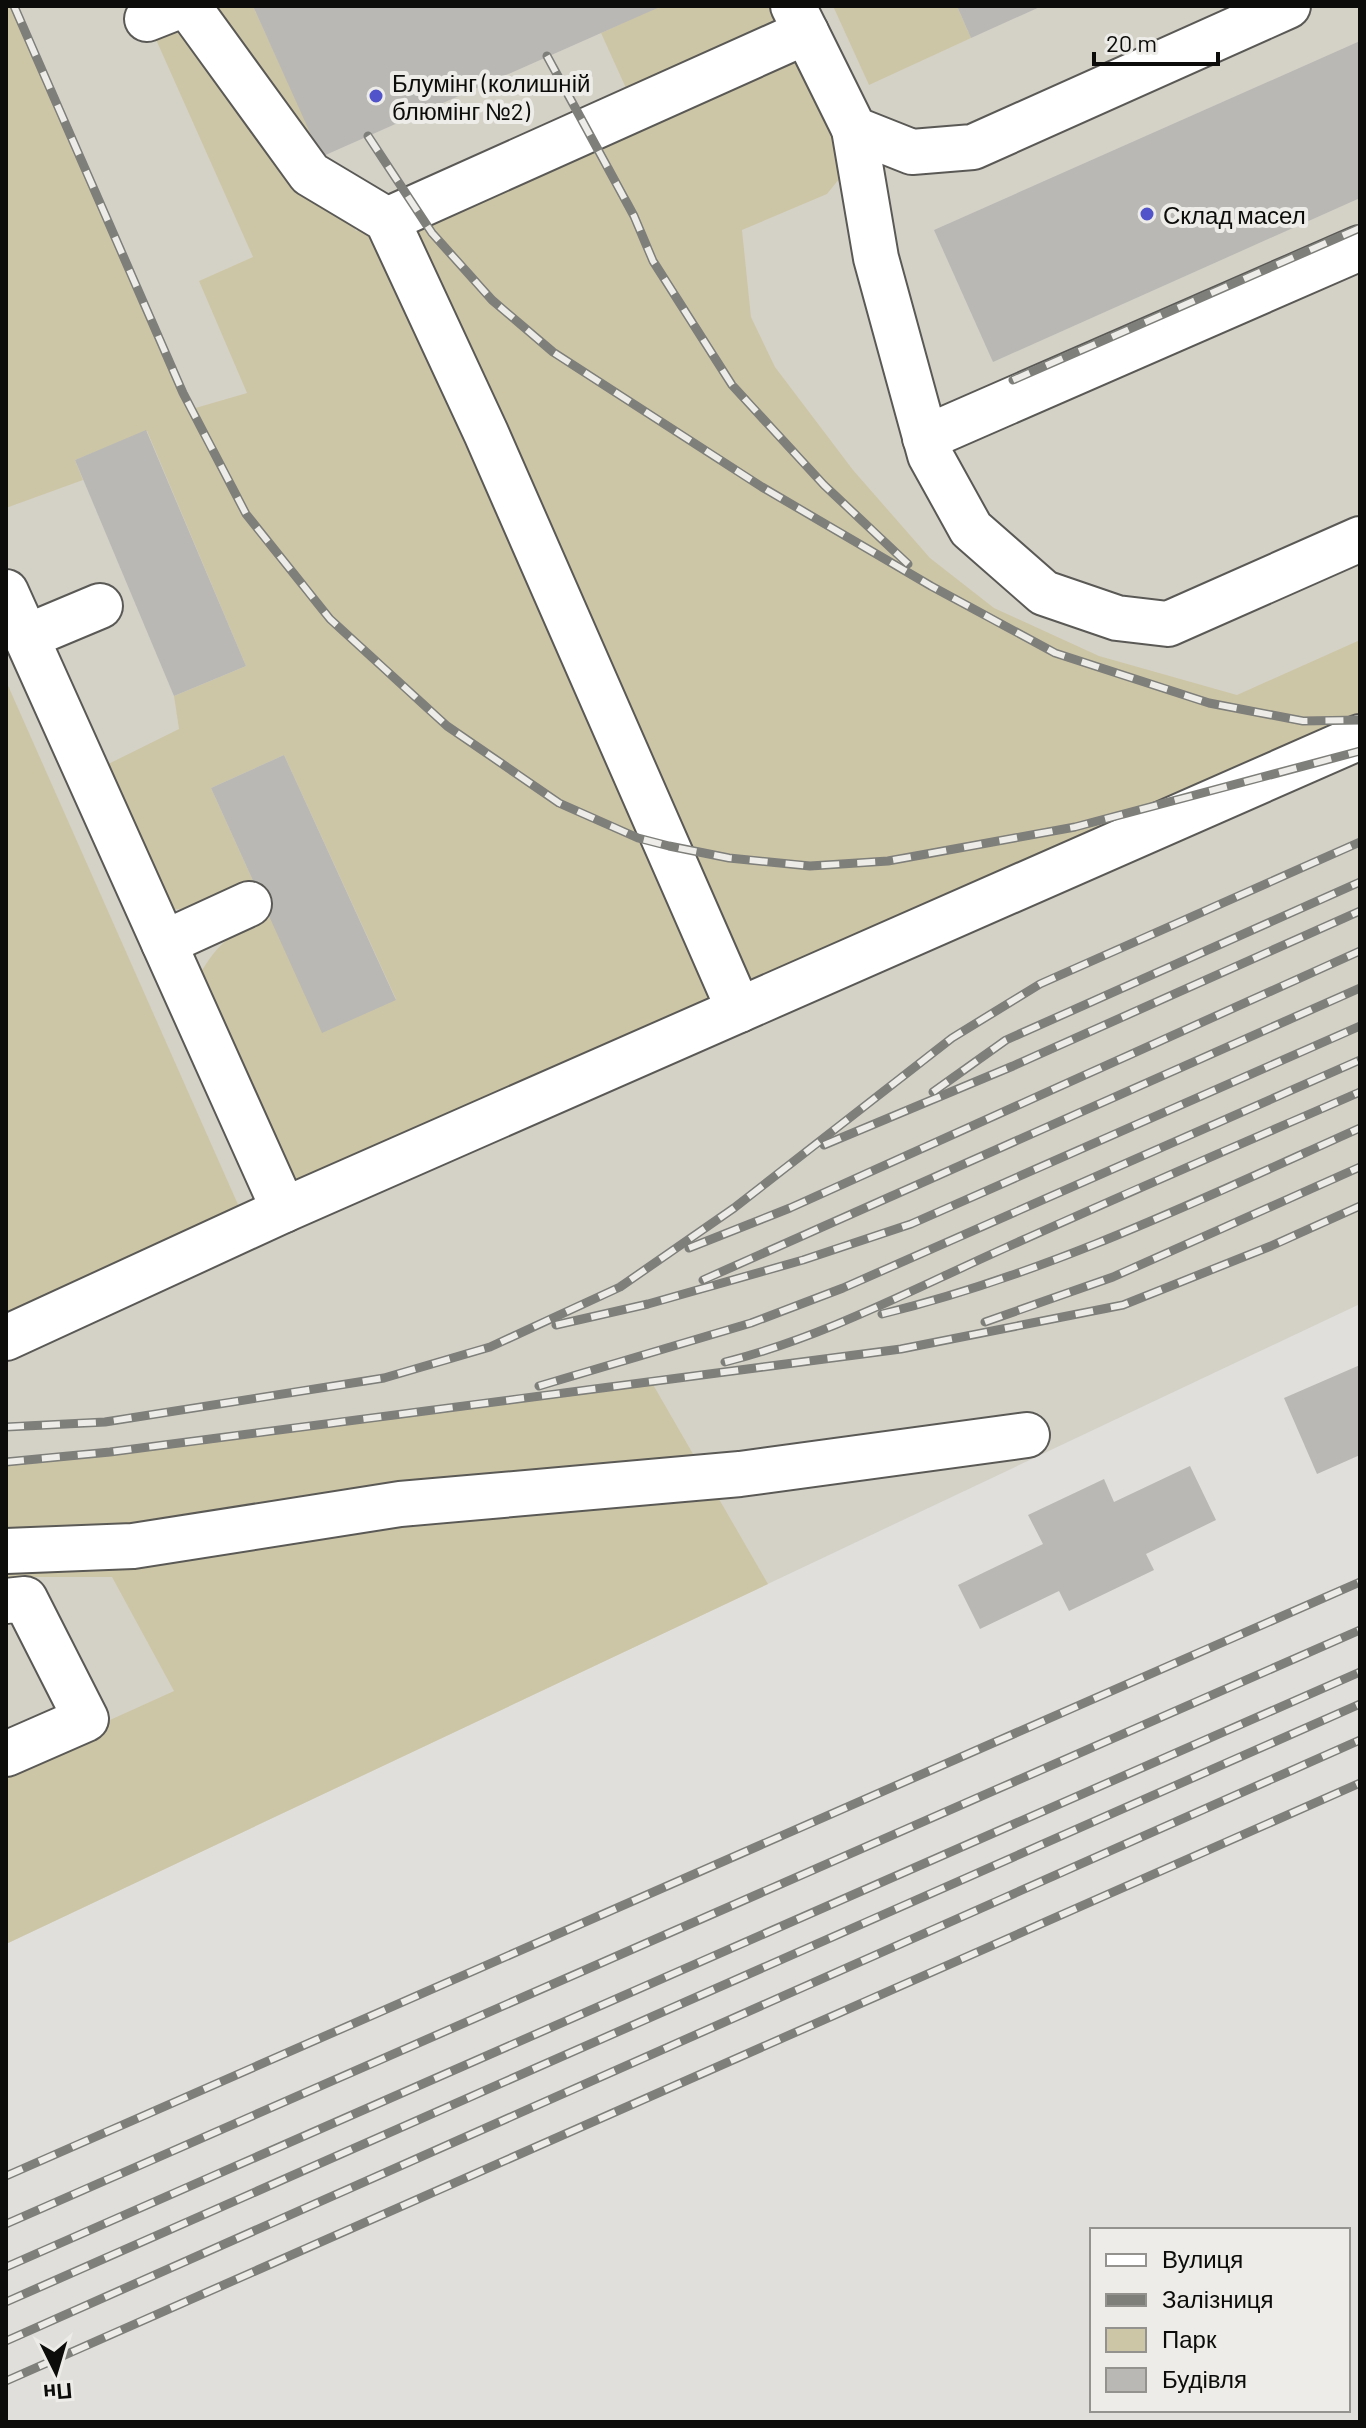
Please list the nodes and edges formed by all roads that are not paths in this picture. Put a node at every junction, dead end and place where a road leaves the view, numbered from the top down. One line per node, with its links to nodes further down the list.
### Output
1 (188, 6): 5 (lane)
2 (1288, 6): 4 (lane)
3 (799, 19): 4 (lane); 5 (lane)
4 (854, 129): 7 (lane)
5 (387, 220): 15 (lane)
6 (1360, 248): 7 (lane)
7 (925, 438): 8 (lane)
8 (1360, 539)
9 (6, 592): 11 (lane)
10 (100, 606): 11 (lane)
11 (26, 637): 14 (lane)
12 (1360, 737): 15 (lane)
13 (249, 904): 14 (lane)
14 (164, 943): 16 (lane)
15 (739, 1010): 16 (lane)
16 (284, 1210): 17 (lane)
17 (6, 1338)
18 (1027, 1435): 19 (lane)
19 (6, 1551)
20 (6, 1601): 21 (lane)
21 (6, 1754)

